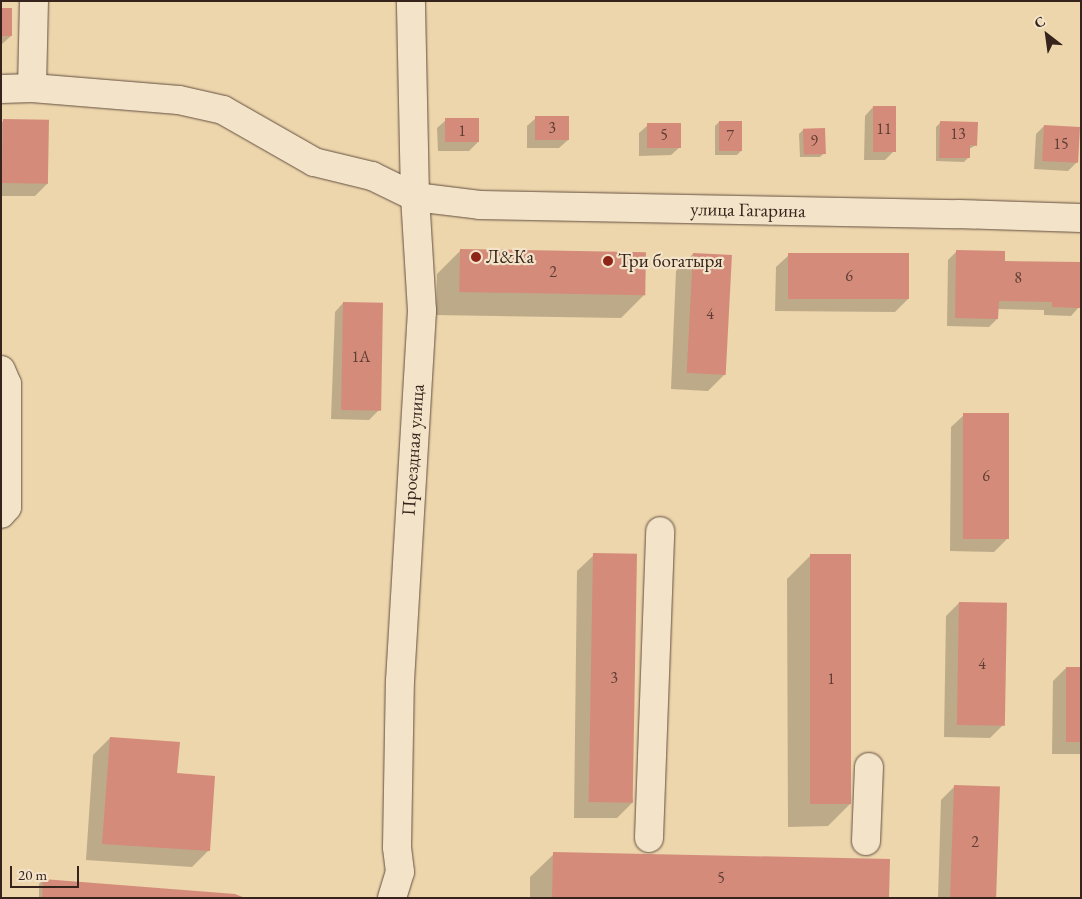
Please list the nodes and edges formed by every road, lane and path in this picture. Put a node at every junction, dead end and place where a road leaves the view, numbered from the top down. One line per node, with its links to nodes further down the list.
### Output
1 (34, 1): 4 (street)
2 (411, 1): 5 (street, Проездная улица)
3 (1, 88): 4 (street, улица Гагарина)
4 (32, 88): 5 (street, улица Гагарина)
5 (415, 197): 6 (street, улица Гагарина); 13 (street, Проездная улица)
6 (1081, 218)
7 (1, 370): 8 (street)
8 (1, 514)
9 (660, 531): 11 (street)
10 (869, 767): 12 (street)
11 (649, 838)
12 (866, 841)
13 (392, 898)

